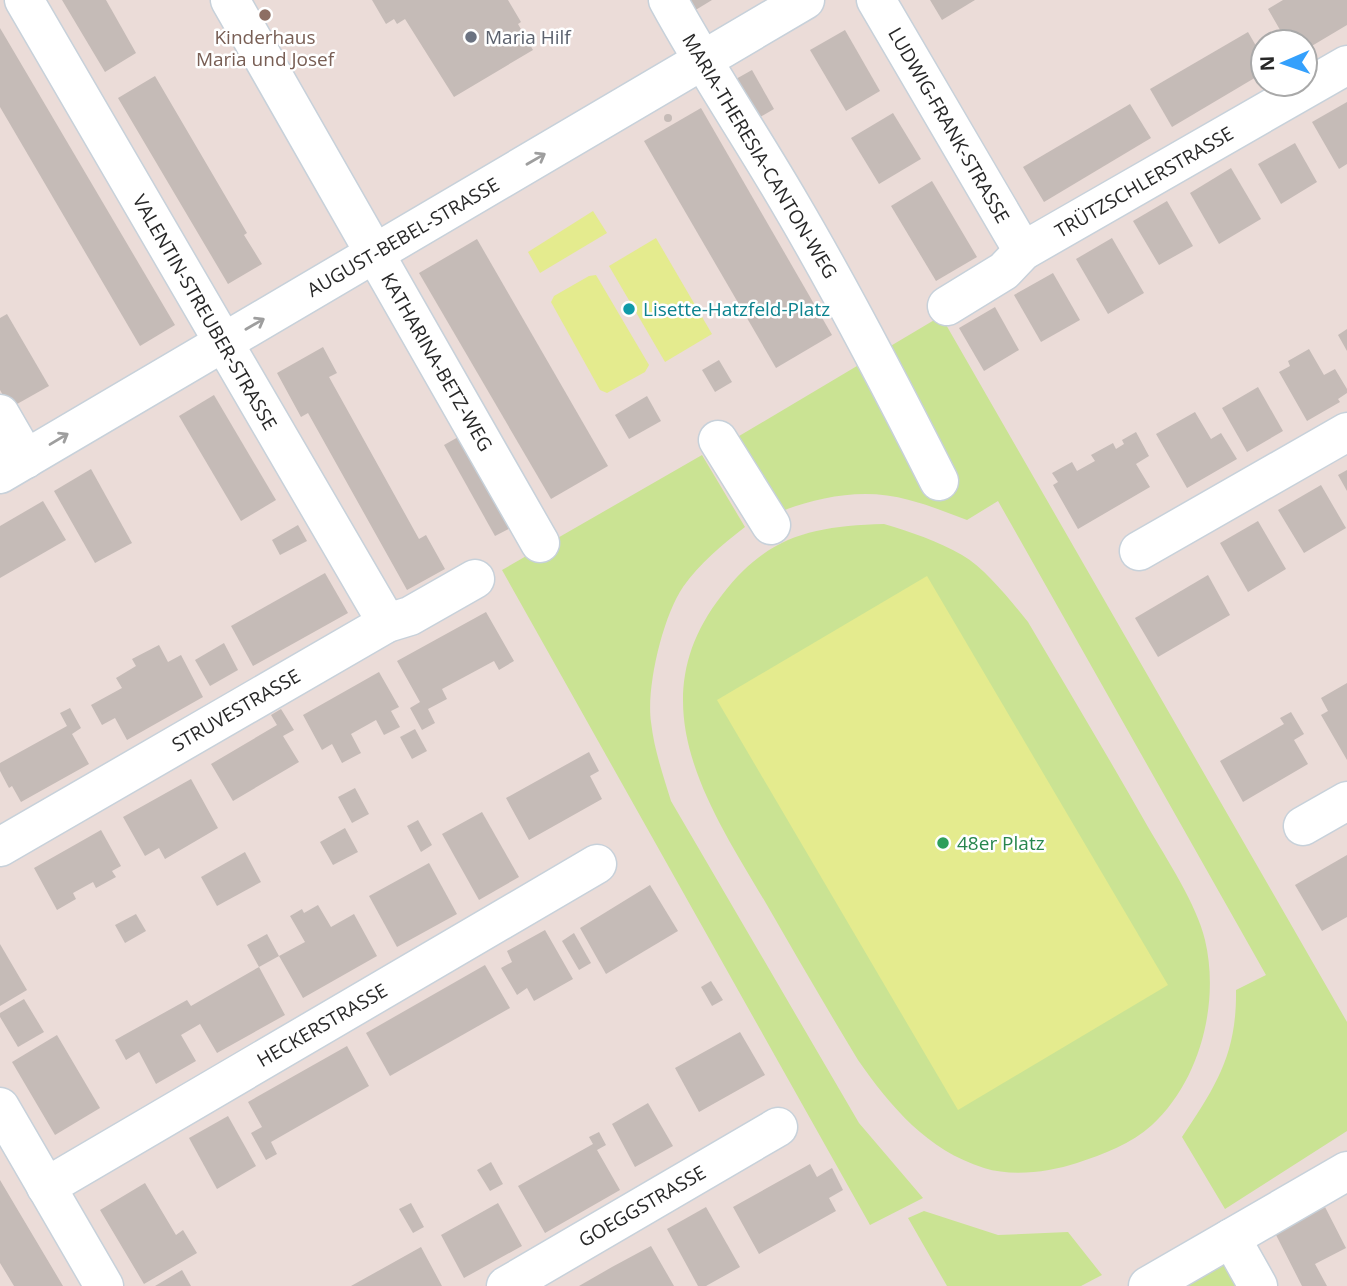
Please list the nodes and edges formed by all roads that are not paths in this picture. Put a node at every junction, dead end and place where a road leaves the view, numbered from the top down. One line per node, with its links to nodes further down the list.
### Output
1 (24, 0): 11 (street, VALENTIN-STREUBER-STRASSE)
2 (230, 0): 9 (street, KATHARINA-BETZ-WEG)
3 (668, 0): 6 (street, MARIA-THERESIA-CANTON-WEG)
4 (805, 0): 6 (street, AUGUST-BEBEL-STRASSE)
5 (876, 0): 8 (street, LUDWIG-FRANK-STRASSE)
6 (702, 62): 9 (street, AUGUST-BEBEL-STRASSE, one-way to 6); 16 (street, MARIA-THERESIA-CANTON-WEG)
7 (1347, 65): 8 (street, TRÜTZSCHLERSTRASSE)
8 (1023, 251): 10 (street, TRÜTZSCHLERSTRASSE)
9 (376, 255): 11 (street, AUGUST-BEBEL-STRASSE, one-way to 9); 18 (street, KATHARINA-BETZ-WEG)
10 (947, 306)
11 (222, 342): 15 (street, AUGUST-BEBEL-STRASSE, one-way to 11); 21 (street, VALENTIN-STREUBER-STRASSE)
12 (0, 414): 15 (street)
13 (1347, 432): 19 (street)
14 (718, 440): 17 (street)
15 (13, 466)
16 (939, 481)
17 (771, 525)
18 (540, 543)
19 (1139, 551)
20 (475, 579): 21 (street, STRUVESTRASSE)
21 (387, 623): 24 (street, STRUVESTRASSE)
22 (1347, 801): 23 (street)
23 (1303, 826)
24 (0, 847)
25 (597, 864): 29 (street, HECKERSTRASSE)
26 (0, 1107): 29 (street)
27 (778, 1126): 32 (street, GOEGGSTRASSE)
28 (1347, 1171): 30 (street)
29 (46, 1187): 31 (street)
30 (1231, 1238): 33 (street); 34 (street)
31 (104, 1286)
32 (506, 1286)
33 (1150, 1286)
34 (1258, 1286)

